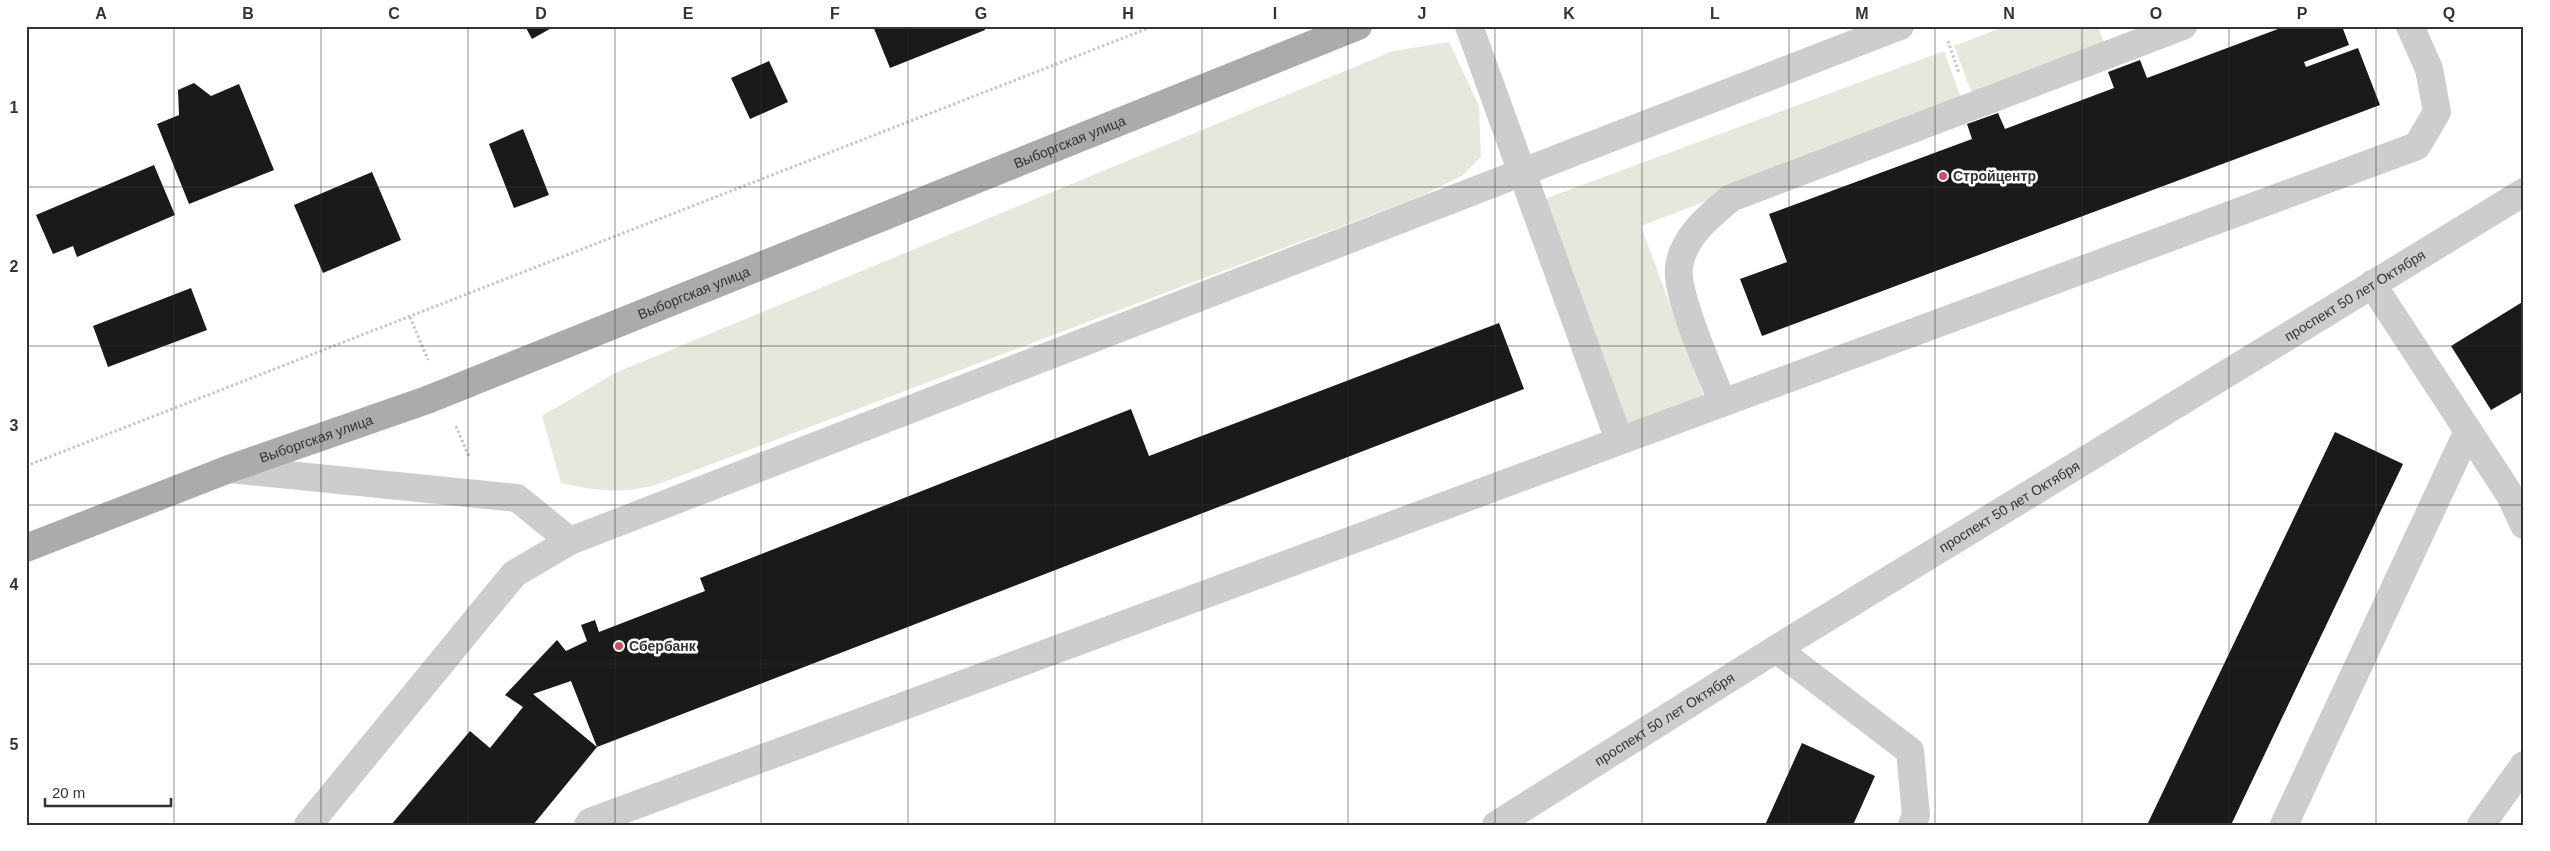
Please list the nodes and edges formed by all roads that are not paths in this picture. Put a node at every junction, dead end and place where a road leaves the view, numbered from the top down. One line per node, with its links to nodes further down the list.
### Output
1 (1358, 26): 12 (main road, Выборгская улица)
2 (1468, 26): 6 (street)
3 (1900, 26): 6 (street)
4 (2183, 26): 9 (street)
5 (2410, 26): 9 (street)
6 (1521, 174): 11 (street); 15 (street)
7 (2524, 192): 8 (street, проспект 50 лет Октября)
8 (2372, 284): 10 (street); 17 (street, проспект 50 лет Октября)
9 (1722, 402): 11 (street)
10 (2468, 431): 13 (street); 23 (street)
11 (1619, 440): 20 (street)
12 (229, 470): 15 (street); 16 (main road, Выборгская улица)
13 (2517, 491): 14 (street)
14 (2524, 525)
15 (570, 541): 19 (street)
16 (26, 548)
17 (1776, 649): 21 (street, проспект 50 лет Октября); 22 (street)
18 (2524, 765): 24 (street)
19 (308, 825)
20 (588, 825)
21 (1496, 825)
22 (1912, 825)
23 (2284, 825)
24 (2481, 825)

